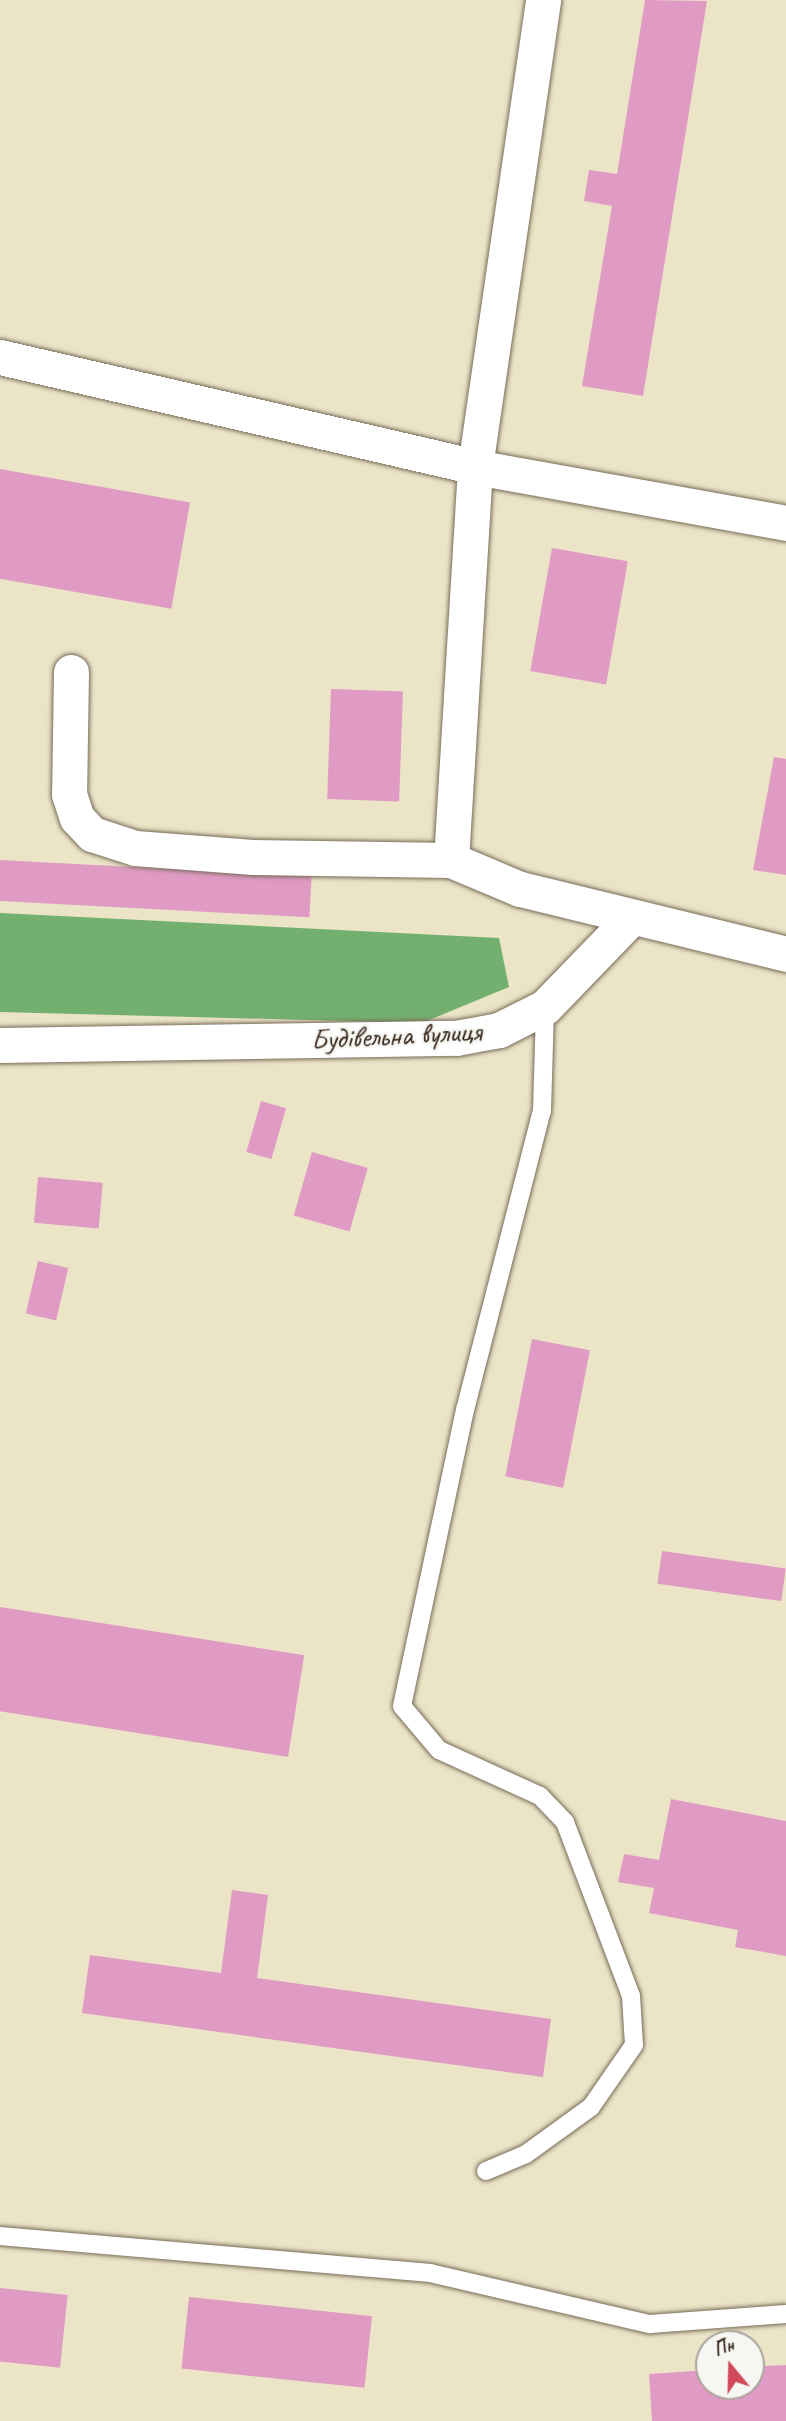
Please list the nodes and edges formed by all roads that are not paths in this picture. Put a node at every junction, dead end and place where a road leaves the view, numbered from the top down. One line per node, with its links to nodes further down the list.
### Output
1 (543, 0): 3 (street)
2 (0, 357): 3 (street)
3 (475, 467): 4 (street); 6 (street)
4 (786, 523)
5 (71, 672): 6 (street)
6 (451, 860): 7 (street)
7 (632, 917): 8 (street); 9 (street, Будівельна вулиця)
8 (786, 954)
9 (545, 1007): 10 (street, Будівельна вулиця); 11 (lane)
10 (0, 1045)
11 (486, 2171)
12 (0, 2236): 13 (lane)
13 (786, 2314)

